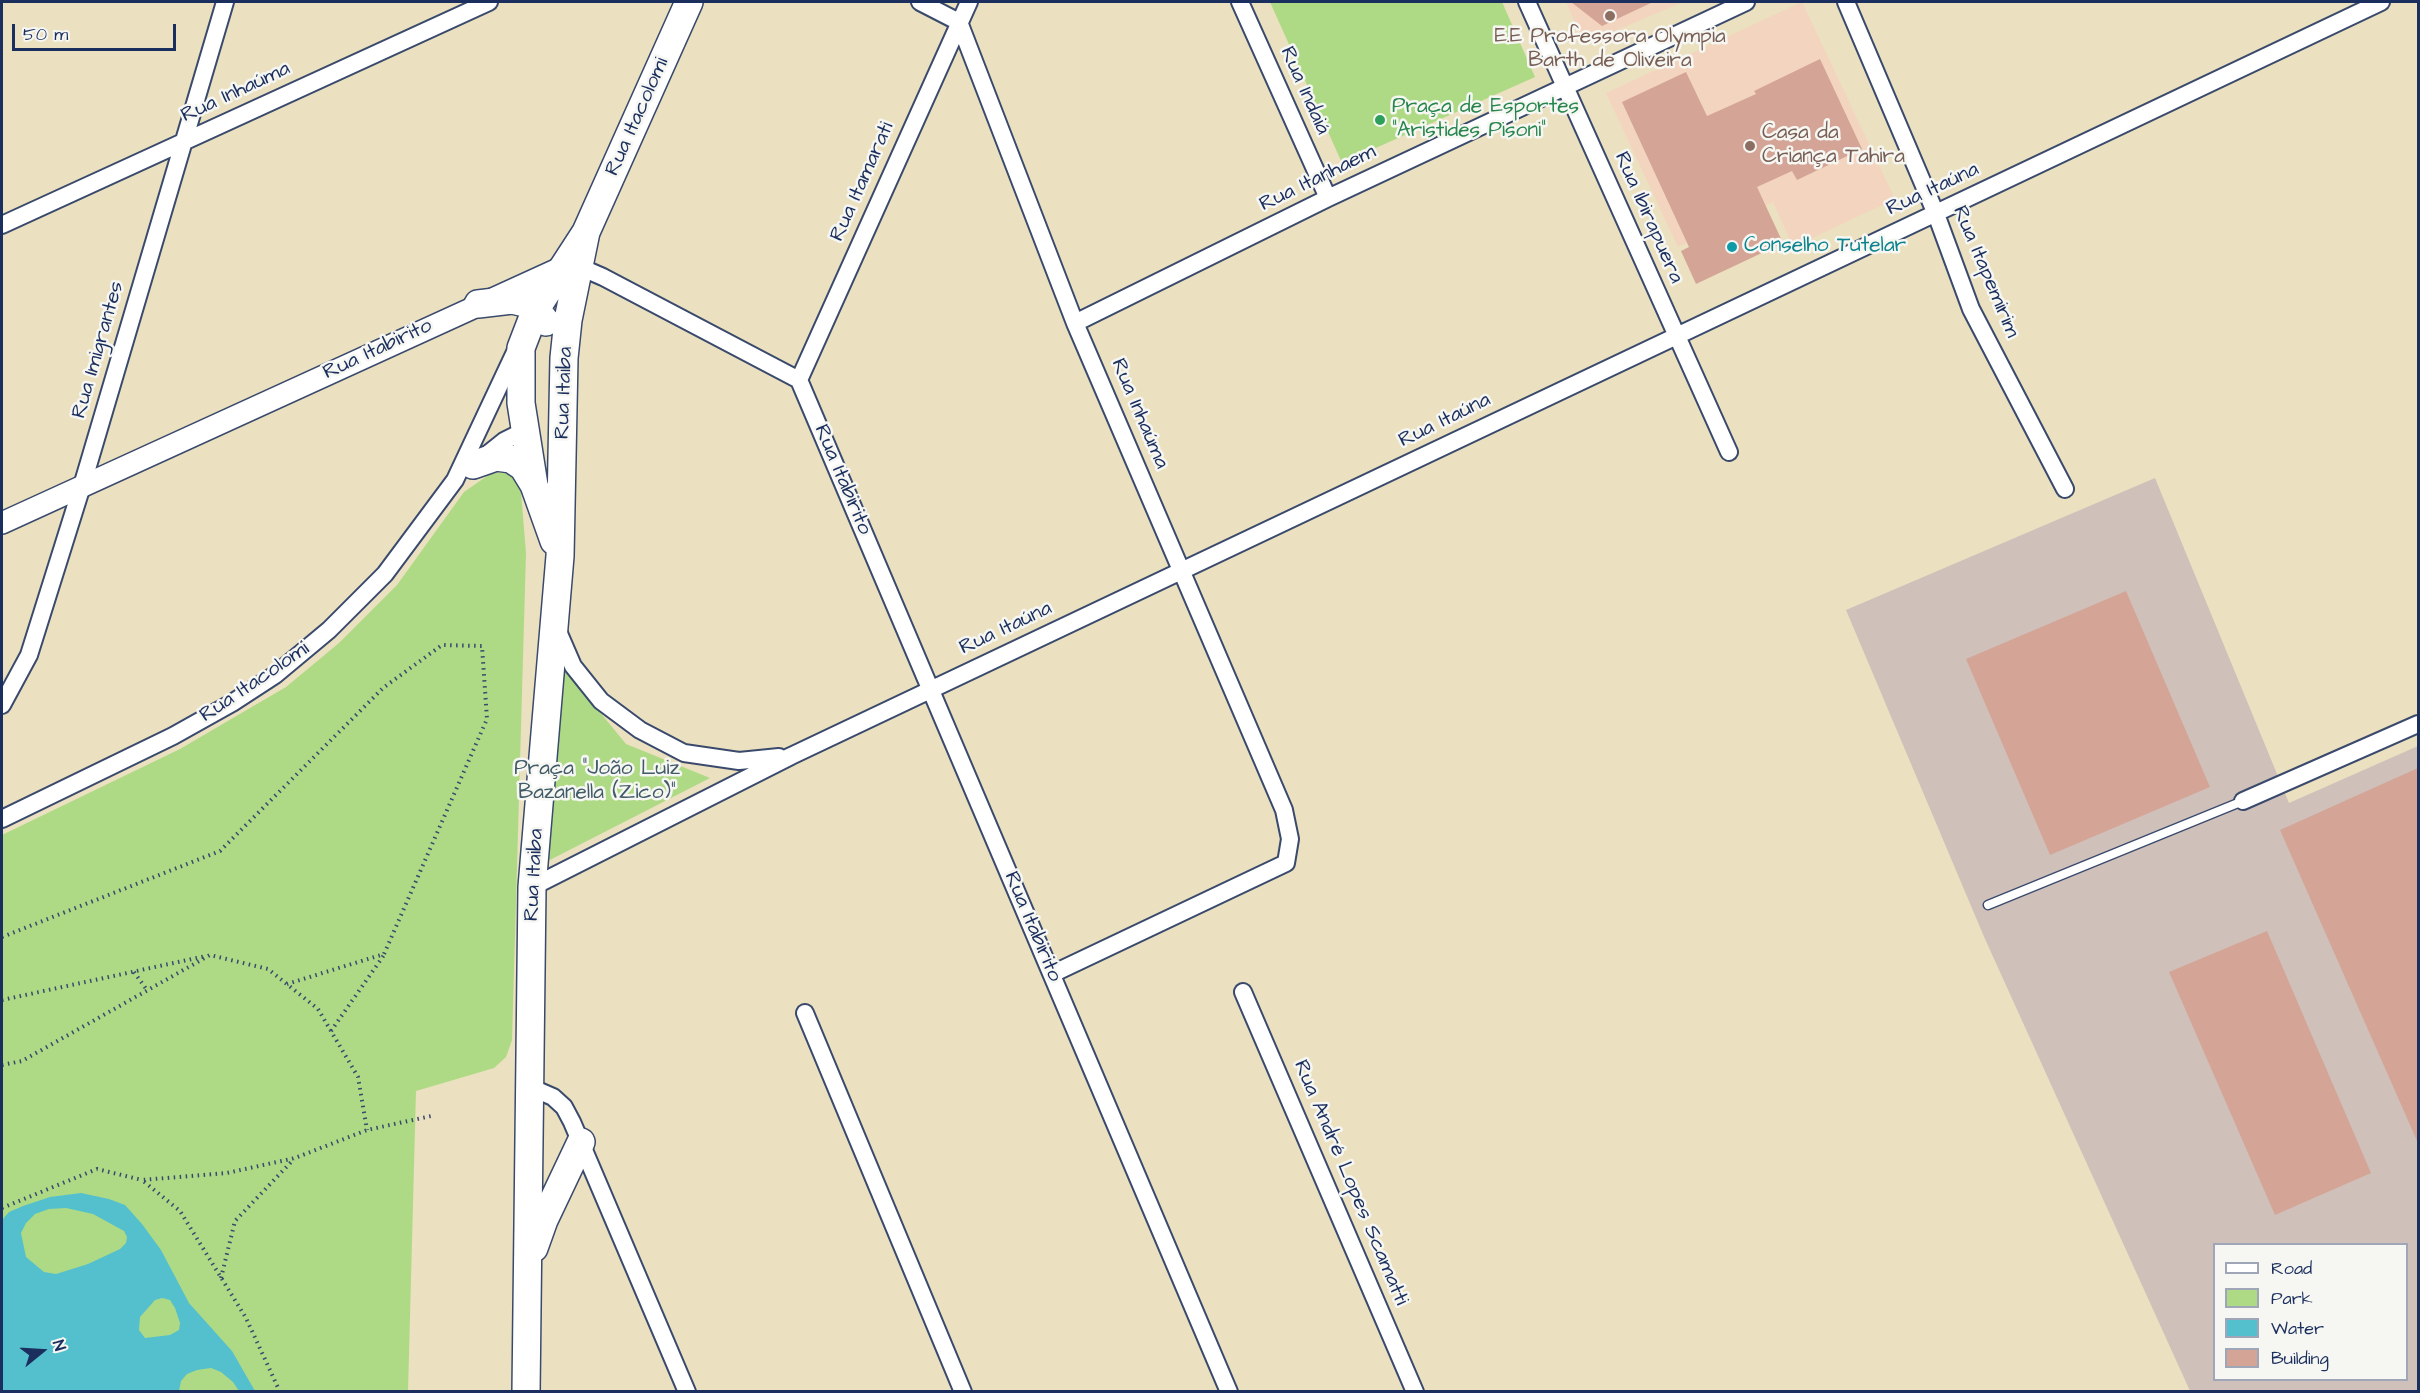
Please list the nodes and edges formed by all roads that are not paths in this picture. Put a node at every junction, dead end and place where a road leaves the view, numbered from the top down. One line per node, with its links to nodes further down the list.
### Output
1 (225, 2): 13 (street, Rua Imigrantes)
2 (489, 2): 13 (street, Rua Inhaúma)
3 (689, 2): 17 (main road, Rua Itacolomi)
4 (920, 2): 11 (street)
5 (969, 2): 11 (street, Rua Itamarati)
6 (1240, 2): 14 (street, Rua Indaiá)
7 (1527, 2): 12 (street, Rua Ibirapuera)
8 (1746, 2): 12 (street, Rua Itanhaem)
9 (1846, 2): 15 (street, Rua Itapemirim)
10 (2381, 2): 15 (street, Rua Itaúna)
11 (959, 22): 20 (street, Rua Inhaúma); 23 (street, Rua Itamarati)
12 (1564, 87): 14 (street, Rua Itanhaem); 21 (street, Rua Ibirapuera)
13 (183, 143): 16 (street, Rua Inhaúma); 29 (street, Rua Imigrantes)
14 (1328, 198): 20 (street, Rua Itanhaem)
15 (1936, 214): 21 (street, Rua Itaúna); 30 (street, Rua Itapemirim)
16 (2, 225)
17 (571, 267): 18 (street, Rua Itabirito); 19 (main road, Rua Itaiba); 22 (main road, Rua Itaiba); 23 (street)
18 (478, 304): 19 (main road); 29 (street, Rua Itabirito)
19 (533, 314): 22 (main road); 25 (main road, Rua Itaiba); 27 (street, Rua Itacolomi)
20 (1075, 323): 33 (street, Rua Inhaúma)
21 (1675, 335): 26 (street, Rua Ibirapuera); 33 (street, Rua Itaúna)
22 (564, 358): 24 (main road, Rua Itaiba)
23 (799, 381): 35 (street, Rua Itabirito)
24 (563, 402): 25 (main road); 32 (main road, Rua Itaiba)
25 (526, 430): 27 (street, Rua Itacolomi); 28 (main road, Rua Itaiba)
26 (1729, 452)
27 (464, 472): 28 (main road); 40 (street, Rua Itacolomi)
28 (534, 485): 32 (main road, Rua Itaiba)
29 (82, 486): 31 (street, Rua Itabirito); 36 (street, Rua Imigrantes)
30 (2065, 489)
31 (2, 524)
32 (560, 556): 34 (main road, Rua Itaiba)
33 (1183, 571): 35 (street, Rua Itaúna); 43 (street, Rua Inhaúma)
34 (553, 620): 38 (street); 41 (main road, Rua Itaiba)
35 (931, 690): 38 (street, Rua Itaúna); 43 (street, Rua Itabirito)
36 (2, 705)
37 (2418, 724): 39 (street)
38 (790, 756): 41 (street, Rua Itaúna)
39 (2243, 801): 42 (lane)
40 (2, 819)
41 (532, 887): 46 (main road, Rua Itaiba)
42 (1988, 905)
43 (1052, 974): 52 (street, Rua Itabirito)
44 (1243, 992): 53 (street, Rua André Lopes Scamatti)
45 (805, 1013): 51 (street)
46 (530, 1086): 47 (street); 48 (main road, Rua Itaiba)
47 (581, 1142): 48 (main road); 50 (street)
48 (527, 1266): 49 (main road, Rua Itaiba)
49 (526, 1392)
50 (687, 1392)
51 (963, 1392)
52 (1229, 1392)
53 (1415, 1392)

